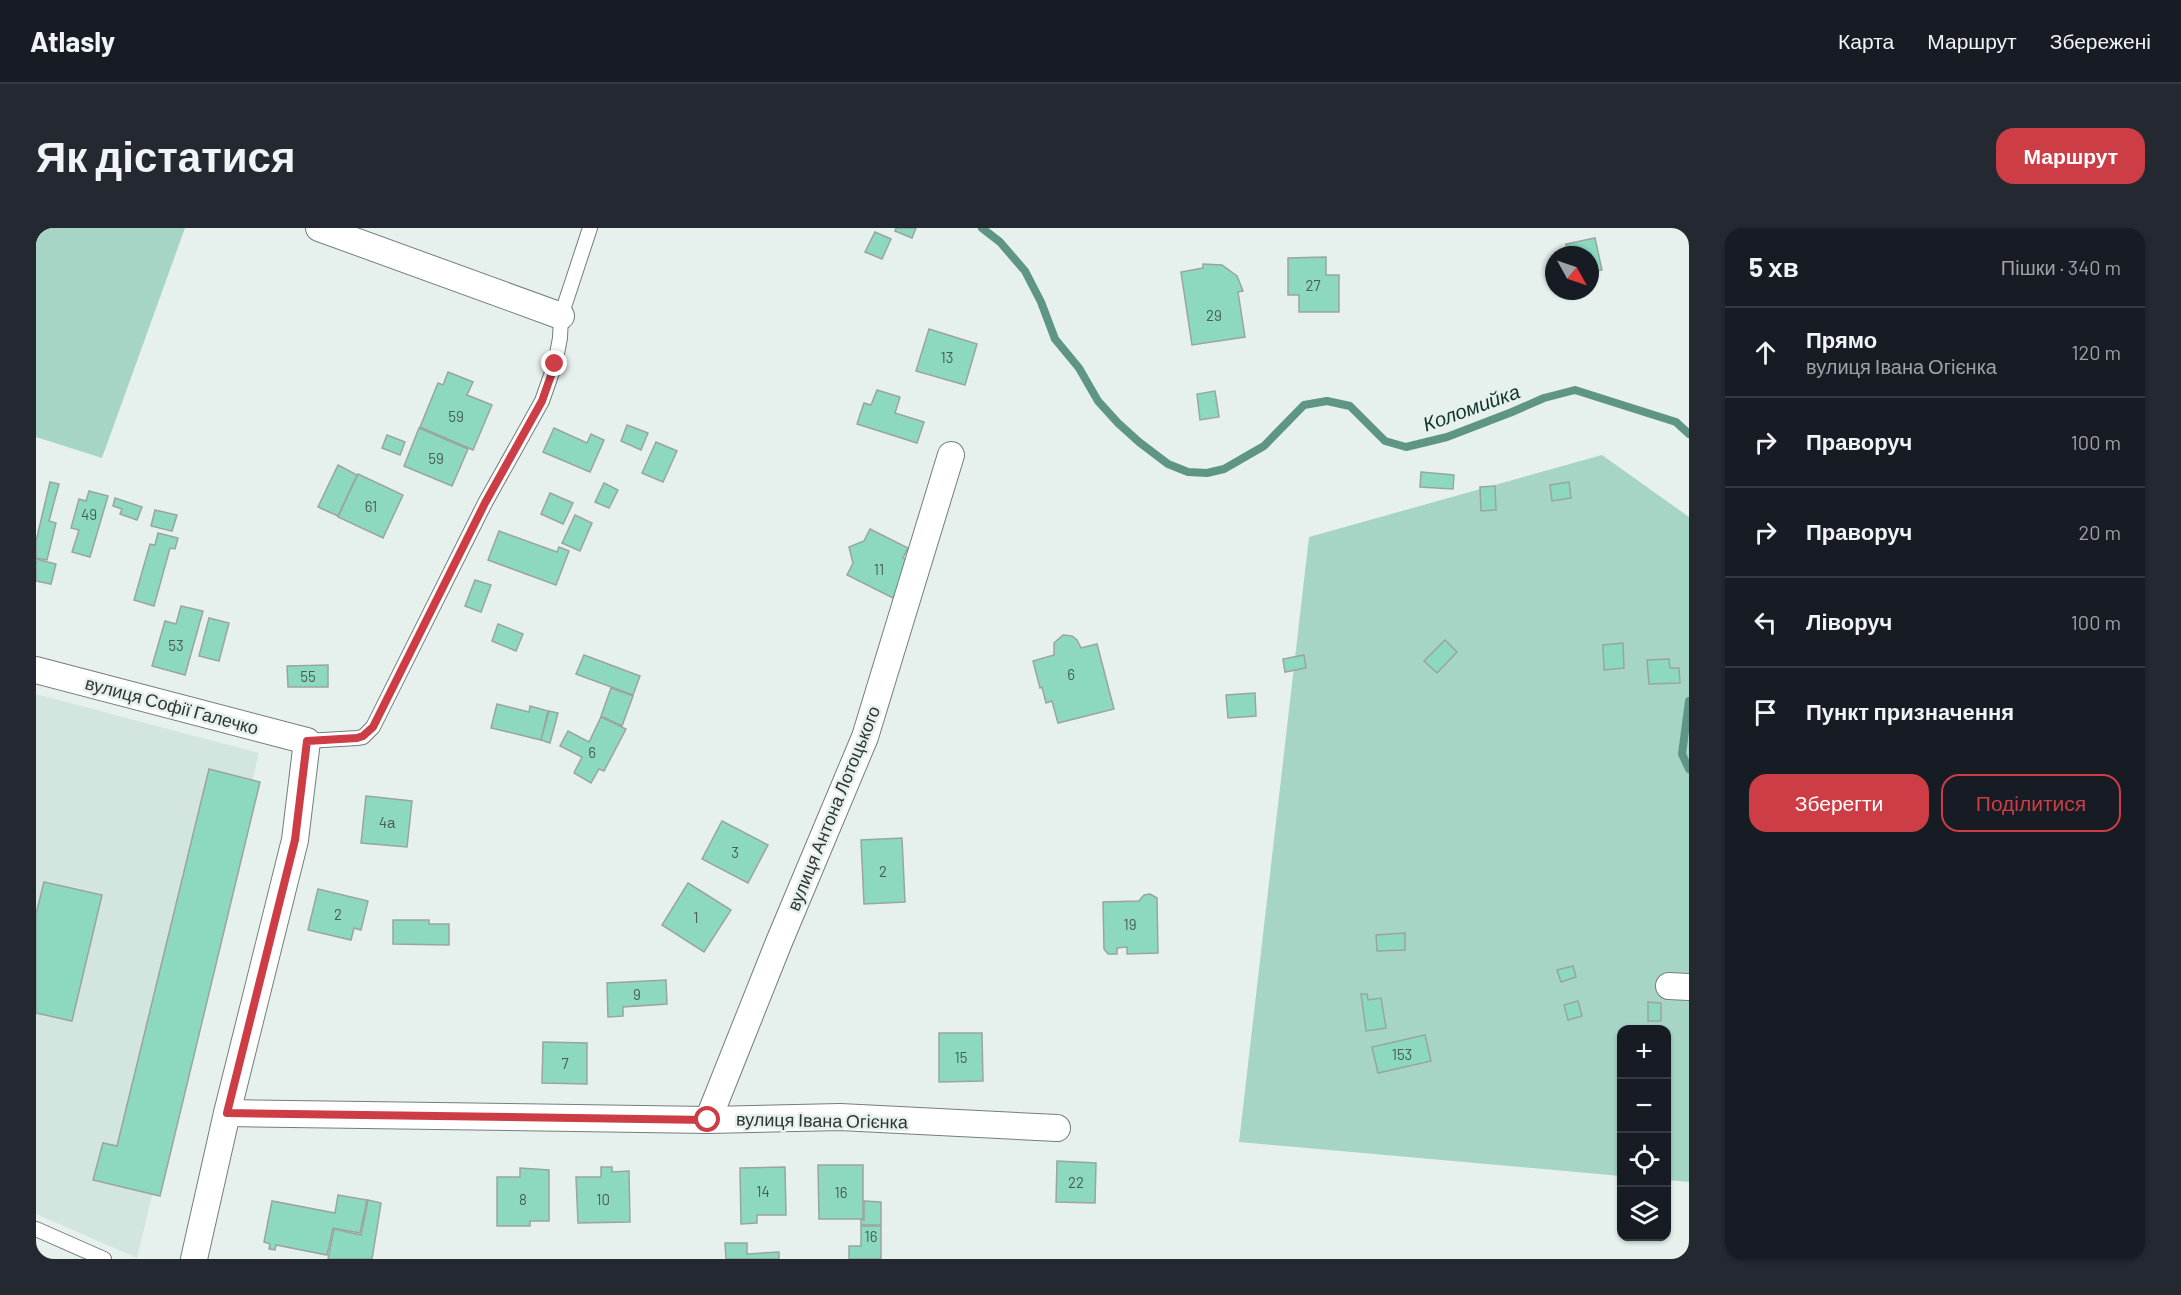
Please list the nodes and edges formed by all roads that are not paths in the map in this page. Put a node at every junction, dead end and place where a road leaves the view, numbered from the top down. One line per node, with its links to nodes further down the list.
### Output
1 (319, 228): 3 (street)
2 (590, 228): 3 (lane)
3 (561, 315): 6 (lane)
4 (951, 455): 8 (street, вулиця Антона Лотоцького)
5 (36, 670): 6 (street, вулиця Софії Галечко)
6 (307, 741): 7 (street)
7 (227, 1113): 8 (street, вулиця Івана Огієнка); 12 (street)
8 (708, 1120): 9 (street, вулиця Івана Огієнка)
9 (1057, 1128)
10 (36, 1229): 11 (lane)
11 (104, 1259)
12 (194, 1259)

